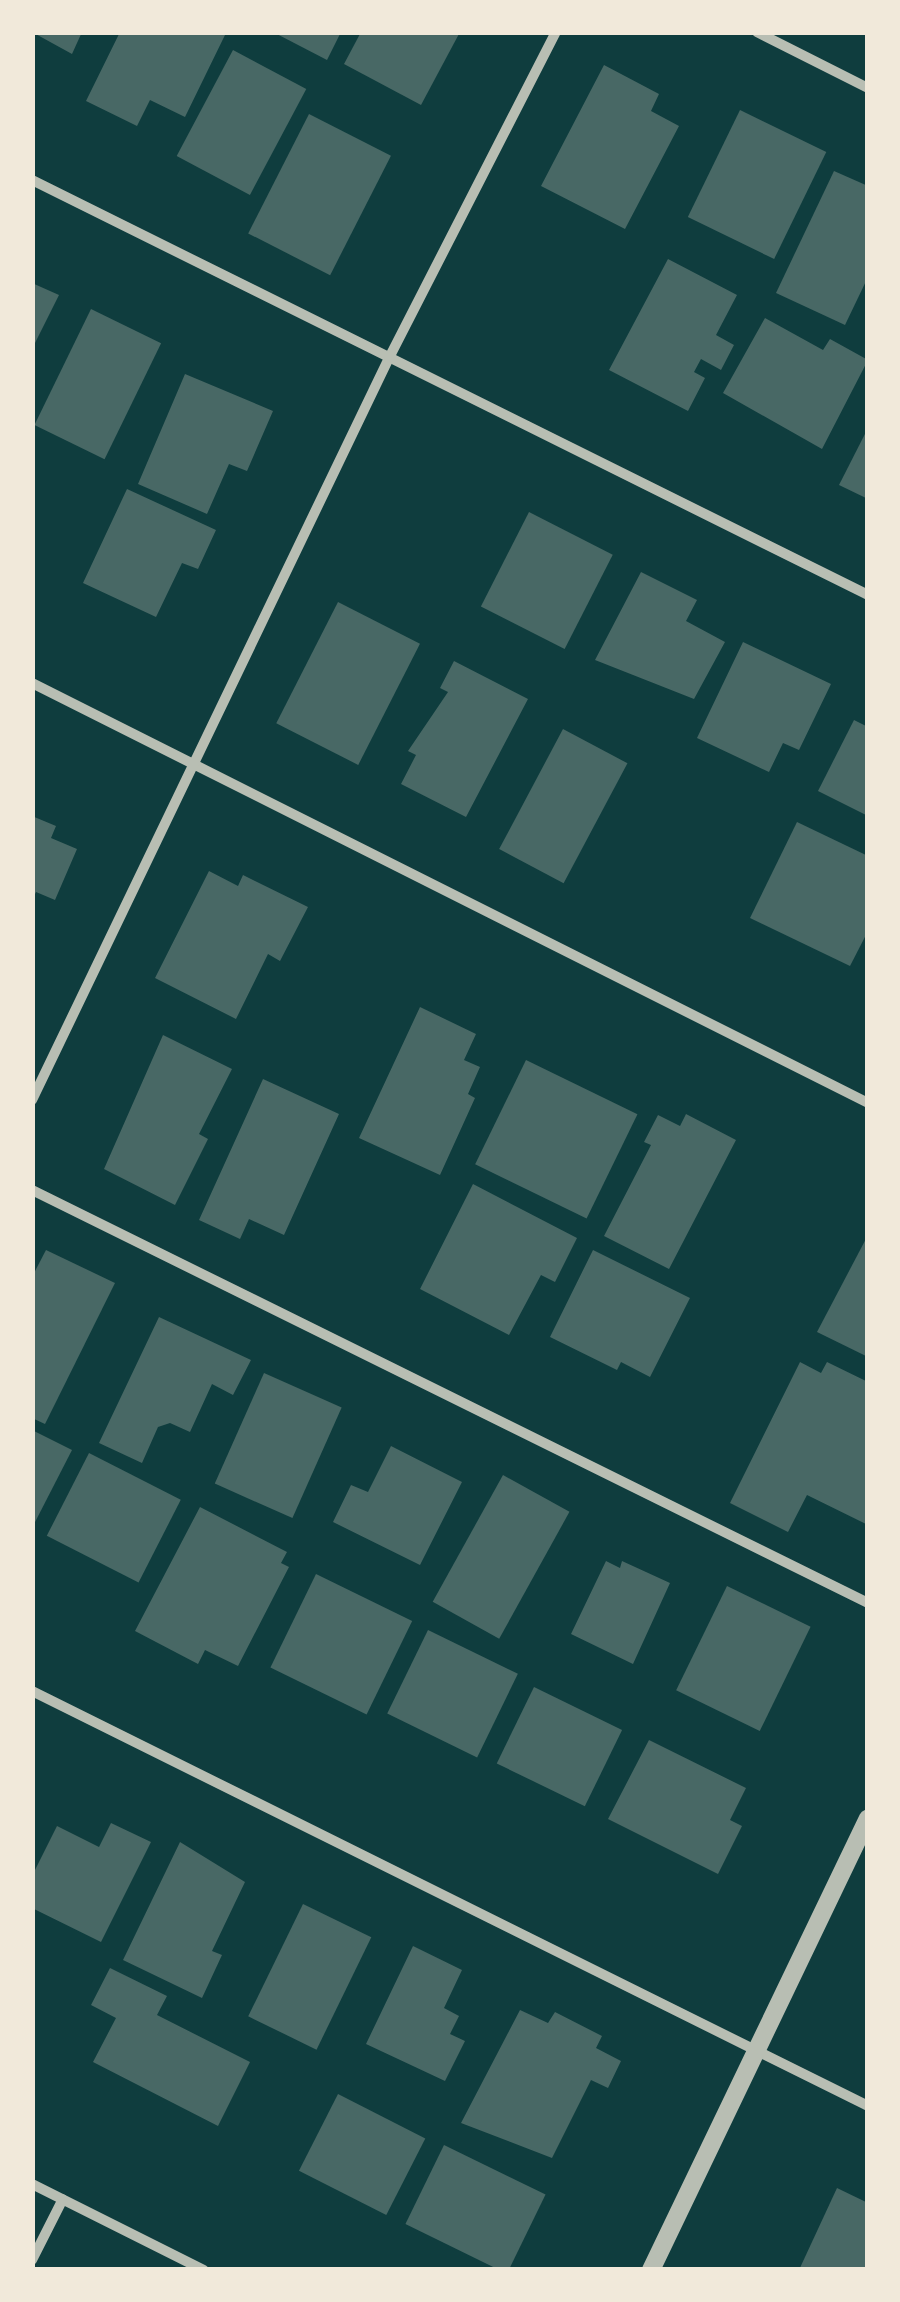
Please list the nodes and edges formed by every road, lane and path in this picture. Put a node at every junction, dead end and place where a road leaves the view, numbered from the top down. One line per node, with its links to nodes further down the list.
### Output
1 (556, 32): 5 (street)
2 (757, 32): 3 (street)
3 (868, 88)
4 (32, 180): 5 (street)
5 (390, 358): 6 (street); 8 (street)
6 (868, 595)
7 (32, 683): 8 (street)
8 (198, 766): 9 (street); 10 (street)
9 (32, 1100)
10 (868, 1103)
11 (32, 1190): 12 (street)
12 (868, 1603)
13 (32, 1691): 15 (street)
14 (868, 1818): 15 (street)
15 (753, 2052): 16 (street); 21 (street)
16 (868, 2106)
17 (32, 2184): 18 (street)
18 (63, 2199): 19 (street); 20 (street)
19 (32, 2260)
20 (204, 2270)
21 (651, 2270)

